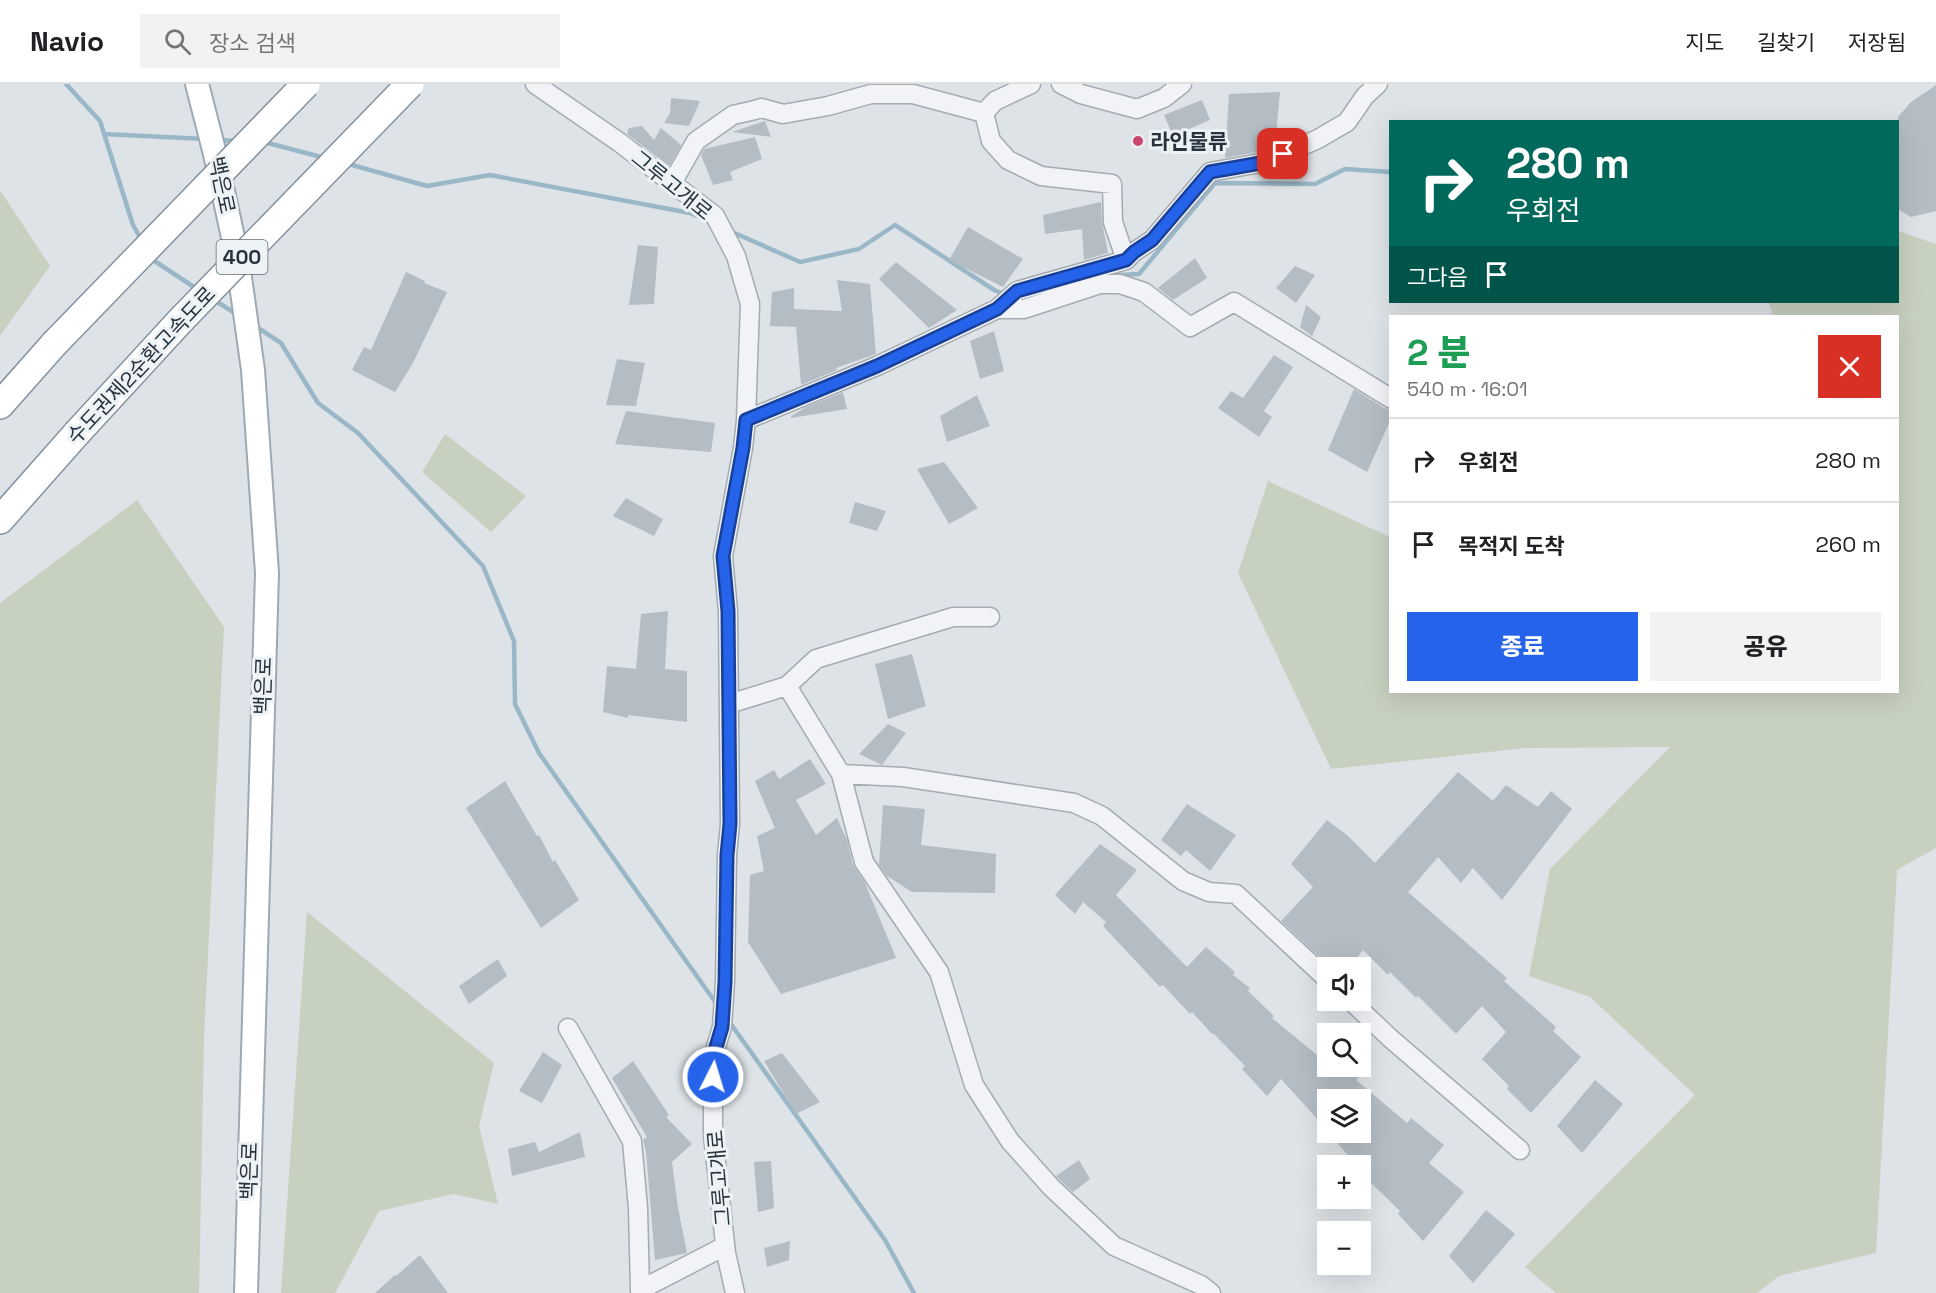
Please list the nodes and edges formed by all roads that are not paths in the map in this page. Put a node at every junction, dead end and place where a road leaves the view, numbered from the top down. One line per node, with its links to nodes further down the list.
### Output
1 (306, 84): 14 (highway, bridge)
2 (410, 84): 16 (highway, 수도권제2순환고속도로 / 400, bridge)
3 (535, 84): 10 (street, 그루고개로)
4 (1031, 84): 9 (street)
5 (1061, 84): 6 (street)
6 (1182, 84)
7 (1378, 84): 11 (street)
8 (199, 90): 26 (main road, 백은로)
9 (984, 113): 10 (street); 11 (street)
10 (672, 183): 15 (street, 그루고개로)
11 (1126, 260): 12 (street)
12 (999, 307): 13 (street); 15 (street)
13 (1389, 397)
14 (0, 405)
15 (746, 420): 19 (street, 그루고개로)
16 (0, 520)
17 (990, 617): 18 (street)
18 (787, 686): 19 (street); 20 (street)
19 (729, 704): 25 (street, 그루고개로)
20 (841, 774): 21 (street); 28 (street)
21 (1317, 970)
22 (1362, 1011): 24 (street)
23 (568, 1028): 25 (street)
24 (1520, 1150)
25 (725, 1246): 27 (street, 그루고개로)
26 (246, 1293)
27 (735, 1293)
28 (1211, 1293)

